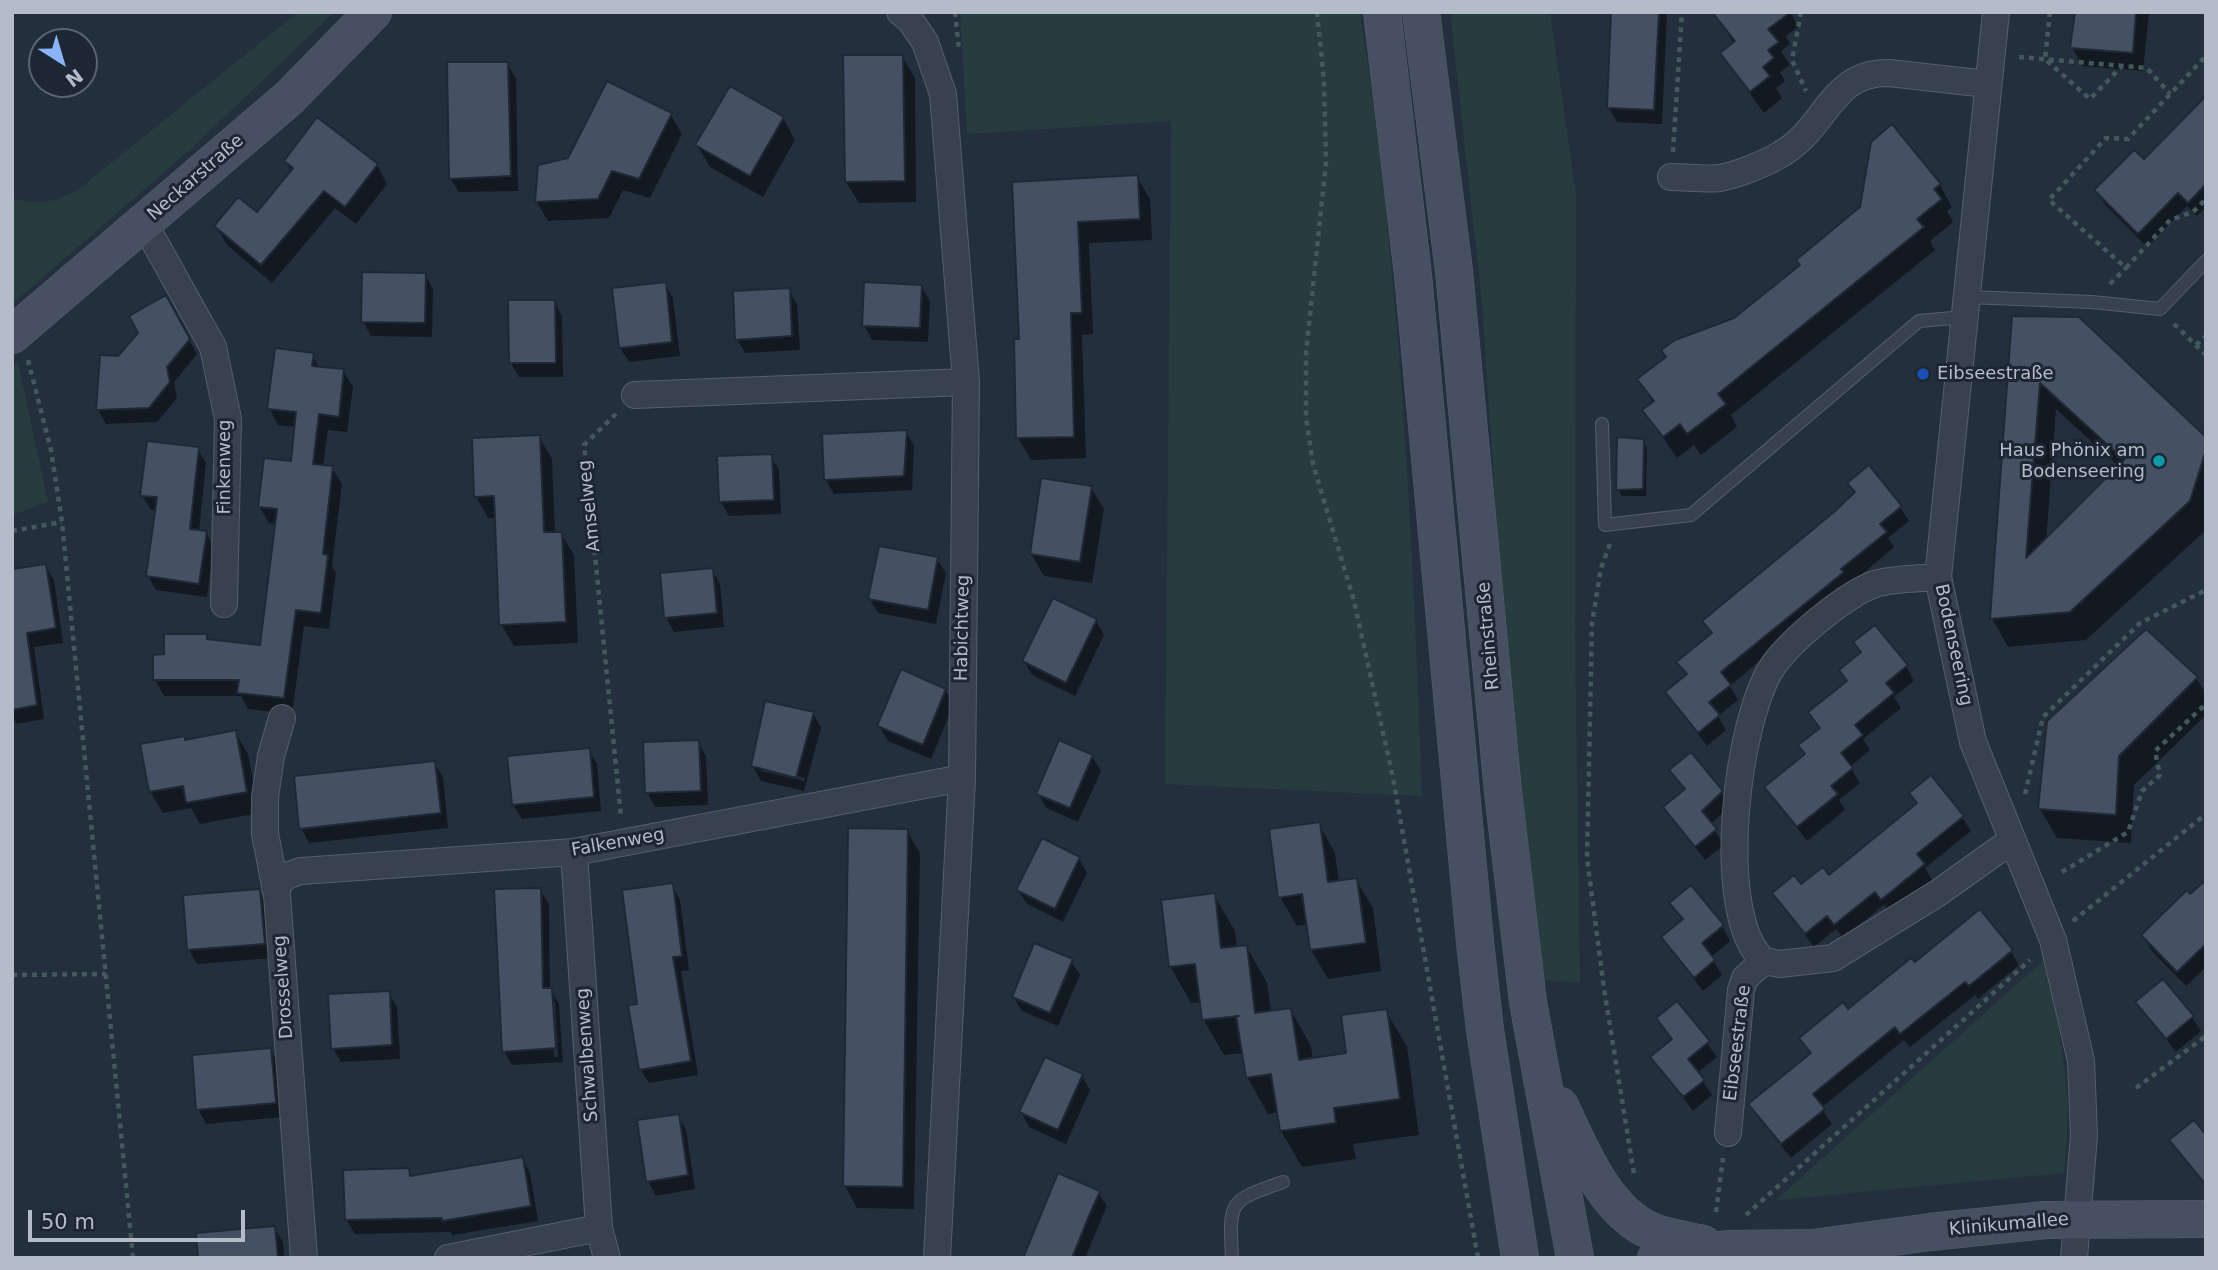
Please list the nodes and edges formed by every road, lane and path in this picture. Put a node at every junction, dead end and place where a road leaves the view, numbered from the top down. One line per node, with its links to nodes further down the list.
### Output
1 (373, 12): 19 (street, Neckarstraße)
2 (900, 12): 27 (street, Habichtweg)
3 (1317, 12): 70 (path)
4 (1382, 12): 63 (street)
5 (1421, 12): 51 (street, Rheinstraße)
6 (1682, 12): 17 (path)
7 (1801, 12): 16 (path)
8 (1996, 12): 10 (street, Bodenseering)
9 (2050, 12): 12 (path)
10 (1991, 54): 12 (path); 14 (street, Bodenseering)
11 (2204, 58): 15 (path)
12 (2045, 59): 13 (path); 13 (path)
13 (2123, 66): 15 (path)
14 (1987, 84): 16 (street); 21 (street, Bodenseering)
15 (2170, 94): 18 (path)
16 (1819, 121): 17 (street)
17 (1671, 177)
18 (2206, 200)
19 (144, 223): 23 (street, Neckarstraße); 35 (street, Finkenweg)
20 (2206, 261): 22 (lane)
21 (1967, 307): 22 (lane); 31 (lane); 33 (street, Bodenseering)
22 (2160, 309): 25 (path)
23 (15, 332): 30 (path)
24 (2206, 336): 25 (path)
25 (2196, 345): 26 (path)
26 (2206, 355)
27 (967, 382): 28 (street); 38 (street, Habichtweg)
28 (635, 395): 42 (path, Amselweg)
29 (1602, 424): 31 (lane)
30 (62, 522): 32 (path); 48 (path)
31 (1617, 524): 55 (path)
32 (12, 531)
33 (1938, 578): 41 (street, Bodenseering); 47 (street)
34 (2206, 590): 39 (path)
35 (224, 604)
36 (2206, 704): 44 (path)
37 (282, 718): 45 (street, Drosselweg)
38 (962, 778): 42 (street, Falkenweg); 68 (street, Habichtweg)
39 (2025, 794)
40 (2206, 814): 46 (path)
41 (2011, 841): 46 (street, Bodenseering); 47 (street)
42 (623, 842): 43 (street, Falkenweg)
43 (574, 852): 45 (street, Falkenweg); 60 (street, Schwalbenweg)
44 (2063, 872)
45 (275, 888): 65 (street, Drosselweg)
46 (2053, 940): 57 (path); 59 (street, Bodenseering)
47 (1764, 961): 53 (street, Eibseestraße)
48 (106, 974): 49 (path); 64 (path)
49 (12, 975)
50 (2206, 1036): 52 (path)
51 (1541, 1069): 61 (street, Klinikumallee); 71 (street, Rheinstraße)
52 (2136, 1088)
53 (1728, 1133): 56 (path)
54 (1283, 1182): 69 (lane)
55 (1635, 1184)
56 (1716, 1212)
57 (1746, 1215)
58 (2206, 1219): 59 (street, Klinikumallee)
59 (2078, 1220): 62 (street, Klinikumallee); 73 (street, Bodenseering)
60 (600, 1228): 66 (street); 67 (street, Schwalbenweg)
61 (1728, 1249): 62 (street, Klinikumallee); 72 (street, Klinikumallee)
62 (1801, 1253)
63 (1523, 1254)
64 (133, 1258)
65 (304, 1258)
66 (448, 1258)
67 (607, 1258)
68 (937, 1258)
69 (1232, 1258)
70 (1478, 1258)
71 (1575, 1258)
72 (1656, 1258)
73 (2074, 1258)

